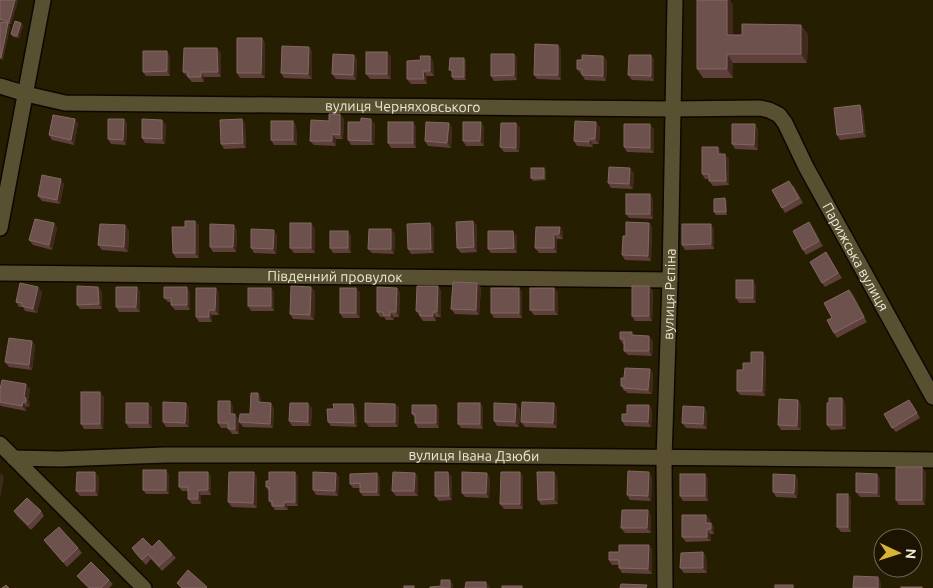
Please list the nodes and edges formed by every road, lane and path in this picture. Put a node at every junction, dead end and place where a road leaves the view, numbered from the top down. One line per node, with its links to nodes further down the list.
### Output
1 (43, 0): 4 (street)
2 (675, 0): 5 (street, вулиця Рєпіна)
3 (0, 86): 4 (street, вулиця Черняховського)
4 (26, 94): 5 (street, вулиця Черняховського); 7 (street)
5 (672, 109): 6 (street, вулиця Черняховського); 9 (street, вулиця Рєпіна)
6 (779, 115): 10 (street, Парижська вулиця)
7 (0, 228)
8 (0, 273): 9 (street, Південний провулок)
9 (670, 280): 13 (street, вулиця Рєпіна)
10 (933, 397)
11 (0, 444): 12 (street)
12 (14, 458): 13 (street, вулиця Івана Дзюби); 15 (street)
13 (664, 458): 14 (street, вулиця Івана Дзюби); 16 (street, вулиця Рєпіна)
14 (933, 460)
15 (144, 588)
16 (665, 588)

